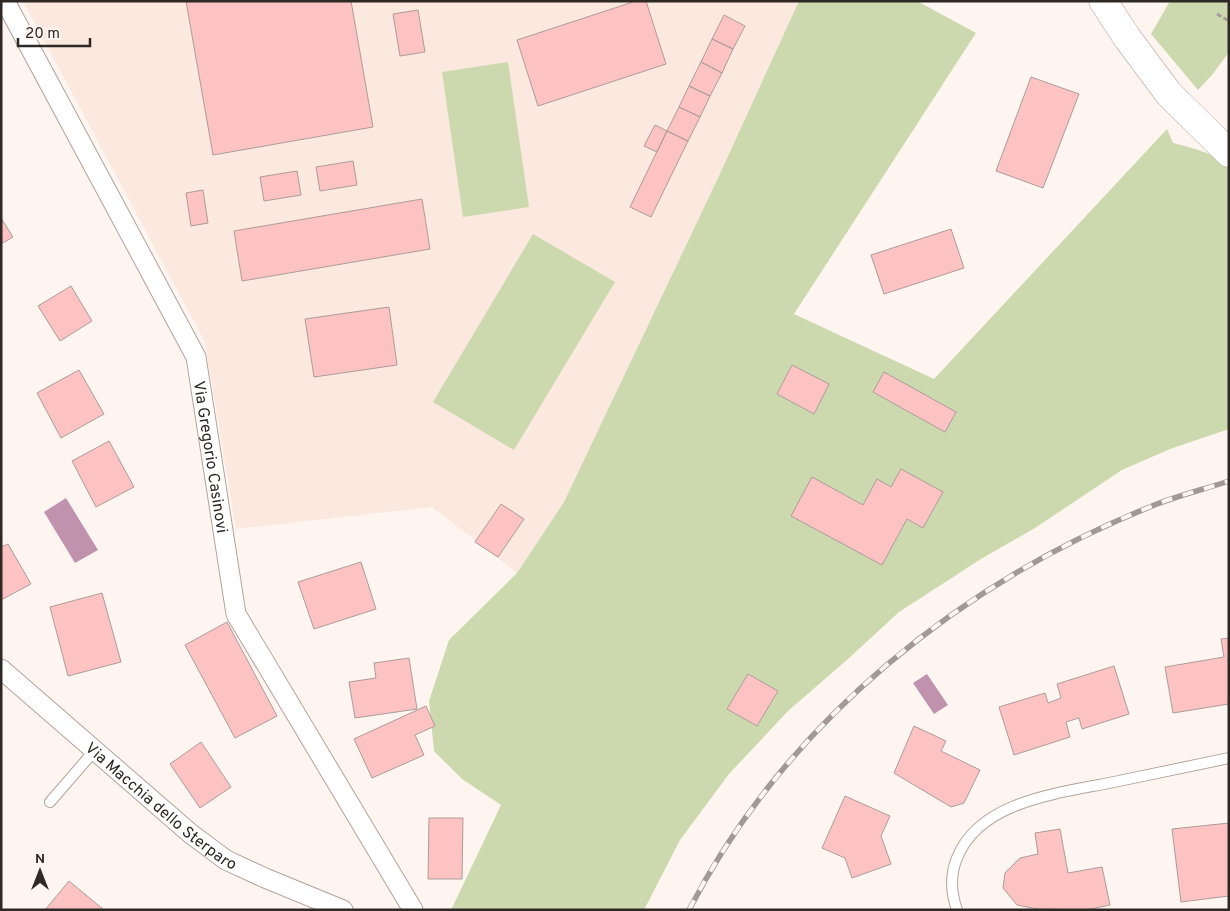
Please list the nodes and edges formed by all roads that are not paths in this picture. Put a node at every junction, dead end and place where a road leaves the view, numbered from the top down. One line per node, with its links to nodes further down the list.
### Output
1 (4, 1): 11 (street, Via Gregorio Casinovi)
2 (1103, 1): 3 (street)
3 (1151, 71): 4 (street); 5 (street)
4 (1229, 124)
5 (1229, 152)
6 (1, 669): 7 (street, Via Macchia dello Sterparo)
7 (94, 750): 9 (lane); 10 (street, Via Macchia dello Sterparo)
8 (1229, 758): 12 (lane)
9 (50, 802)
10 (343, 910)
11 (413, 910)
12 (957, 910)

